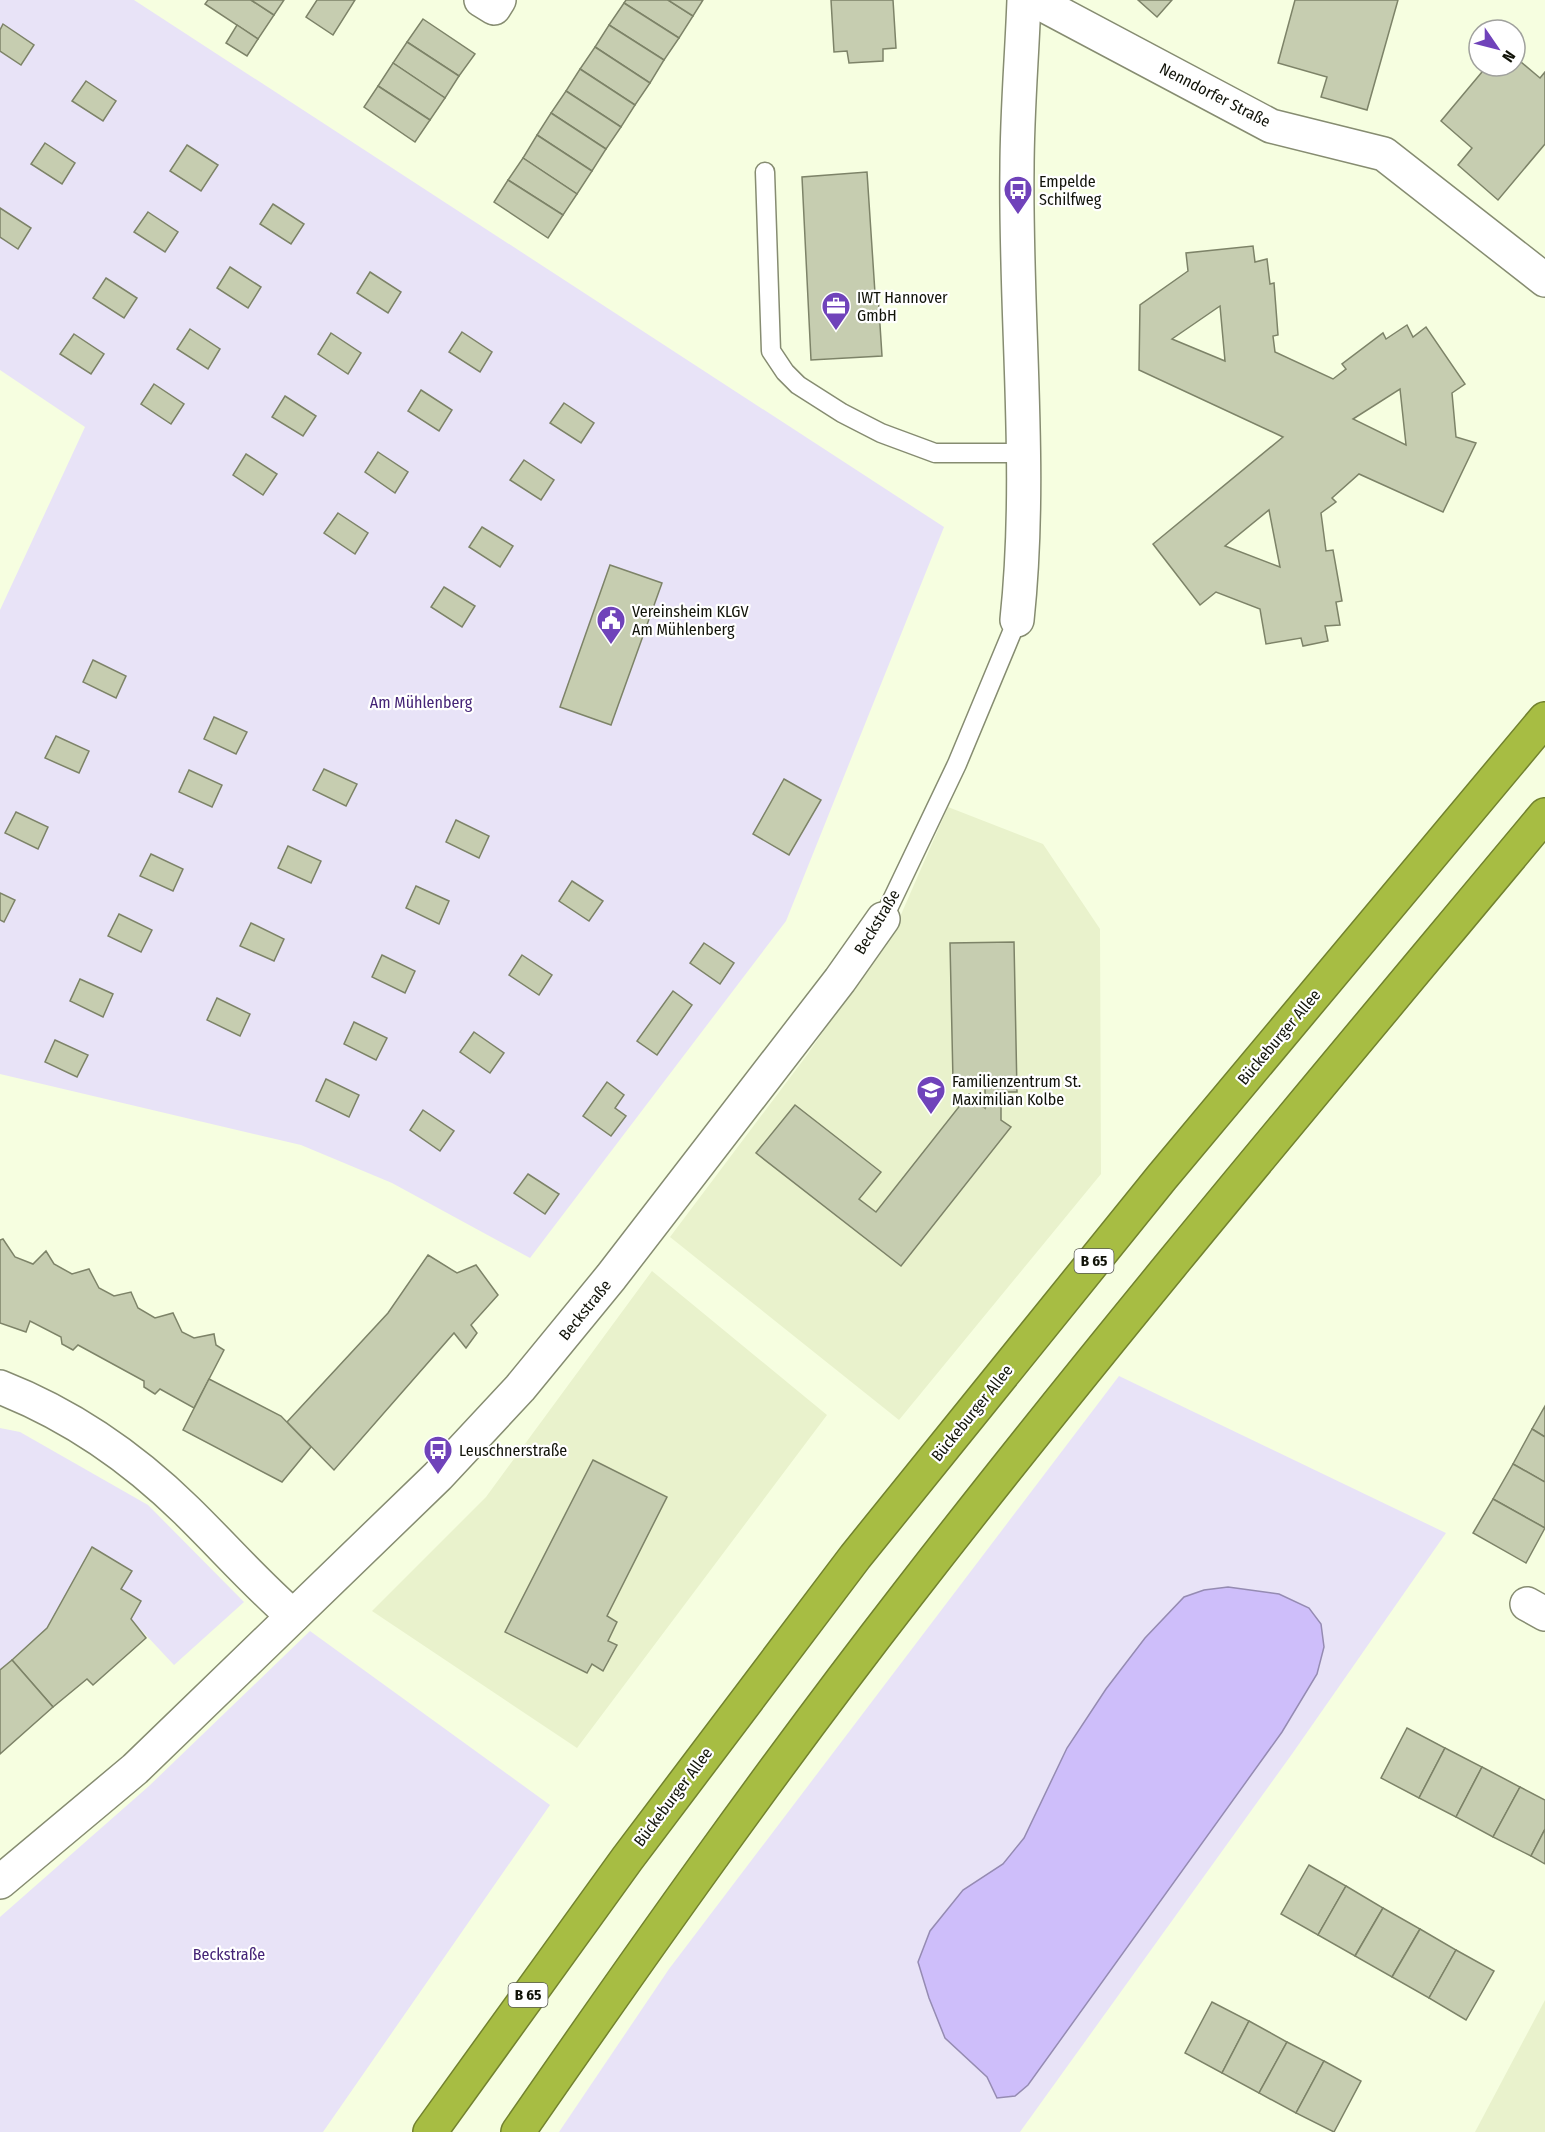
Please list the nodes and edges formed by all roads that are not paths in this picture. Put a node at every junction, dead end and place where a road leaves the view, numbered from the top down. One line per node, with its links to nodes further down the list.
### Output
1 (481, 0): 2 (street)
2 (499, 0)
3 (1024, 0): 7 (street)
4 (1034, 0): 6 (street, Nenndorfer Straße)
5 (765, 172): 7 (lane)
6 (1545, 280)
7 (1022, 453): 8 (street)
8 (1017, 620): 11 (lane, Beckstraße)
9 (1545, 719): 15 (highway, Bückeburger Allee / B 65)
10 (1545, 815): 16 (highway)
11 (883, 919): 13 (street, Beckstraße)
12 (0, 1388): 13 (street)
13 (293, 1616): 14 (street, Beckstraße)
14 (0, 1882)
15 (430, 2132)
16 (518, 2132)

